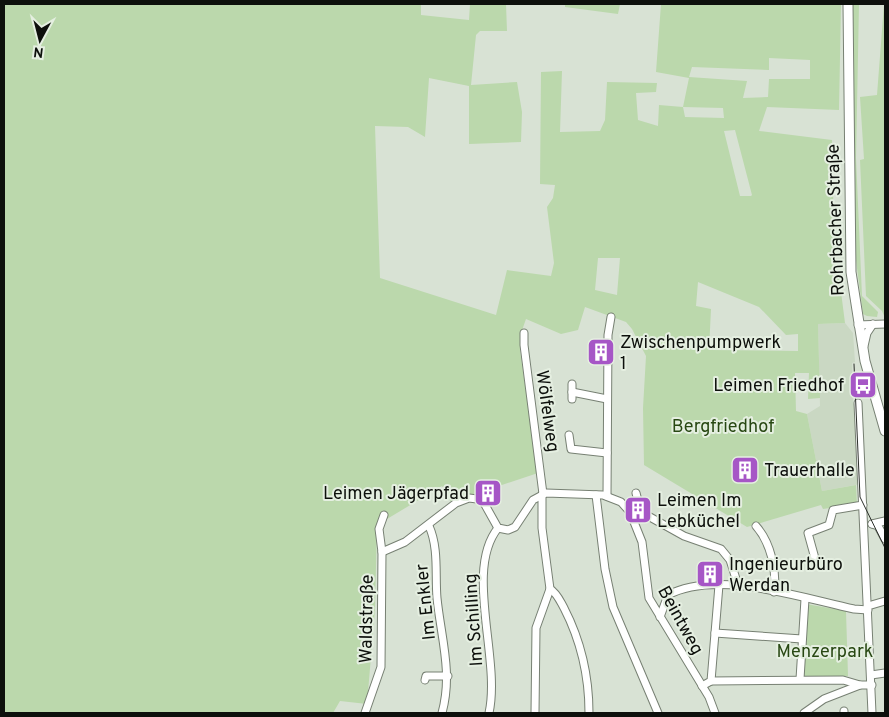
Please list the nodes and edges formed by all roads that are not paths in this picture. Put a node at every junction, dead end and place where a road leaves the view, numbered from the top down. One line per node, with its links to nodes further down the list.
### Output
1 (848, 4): 5 (main road, Rohrbacher Straße)
2 (611, 317): 9 (street)
3 (873, 324): 4 (street); 5 (street); 7 (street)
4 (885, 324)
5 (858, 325): 7 (main road, Rohrbacher Straße)
6 (524, 333): 15 (street, Wölfelweg)
7 (863, 350): 11 (main road, Rohrbacher Straße)
8 (572, 384): 9 (street)
9 (607, 399): 13 (street)
10 (858, 402): 18 (street)
11 (885, 431)
12 (570, 435): 13 (street)
13 (607, 453): 17 (street)
14 (636, 493): 29 (street)
15 (543, 494): 16 (street, Beintweg); 24 (street); 30 (street, Wölfelweg)
16 (596, 494): 17 (street, Beintweg); 52 (street)
17 (607, 496): 35 (street, Beintweg)
18 (862, 505): 21 (street); 27 (street)
19 (384, 515): 26 (street, Waldstraße)
20 (885, 521): 21 (street)
21 (868, 524): 25 (street); 34 (street)
22 (428, 526): 24 (street); 26 (street); 41 (street, Im Enkler)
23 (756, 526): 31 (street)
24 (498, 528): 49 (street, Im Schilling)
25 (885, 539)
26 (382, 552): 47 (street, Waldstraße)
27 (816, 562)
28 (719, 585): 29 (street); 35 (street); 36 (street)
29 (738, 585): 31 (street)
30 (550, 589): 50 (street); 51 (street)
31 (774, 592): 32 (street)
32 (805, 599): 34 (street); 37 (street)
33 (885, 601): 34 (street)
34 (868, 608): 39 (street)
35 (660, 617): 45 (street, Beintweg)
36 (715, 633): 37 (street); 43 (street)
37 (802, 639): 42 (street)
38 (885, 673): 39 (street)
39 (871, 675): 44 (street)
40 (425, 676): 41 (street)
41 (448, 676): 48 (street, Im Enkler)
42 (800, 679): 43 (street); 46 (street)
43 (711, 681): 45 (street)
44 (872, 685): 46 (street); 55 (street)
45 (702, 686): 53 (street, Beintweg)
46 (860, 686): 54 (street)
47 (365, 713)
48 (442, 713)
49 (490, 713)
50 (535, 713)
51 (589, 713)
52 (658, 713)
53 (715, 713)
54 (804, 713)
55 (872, 713)

